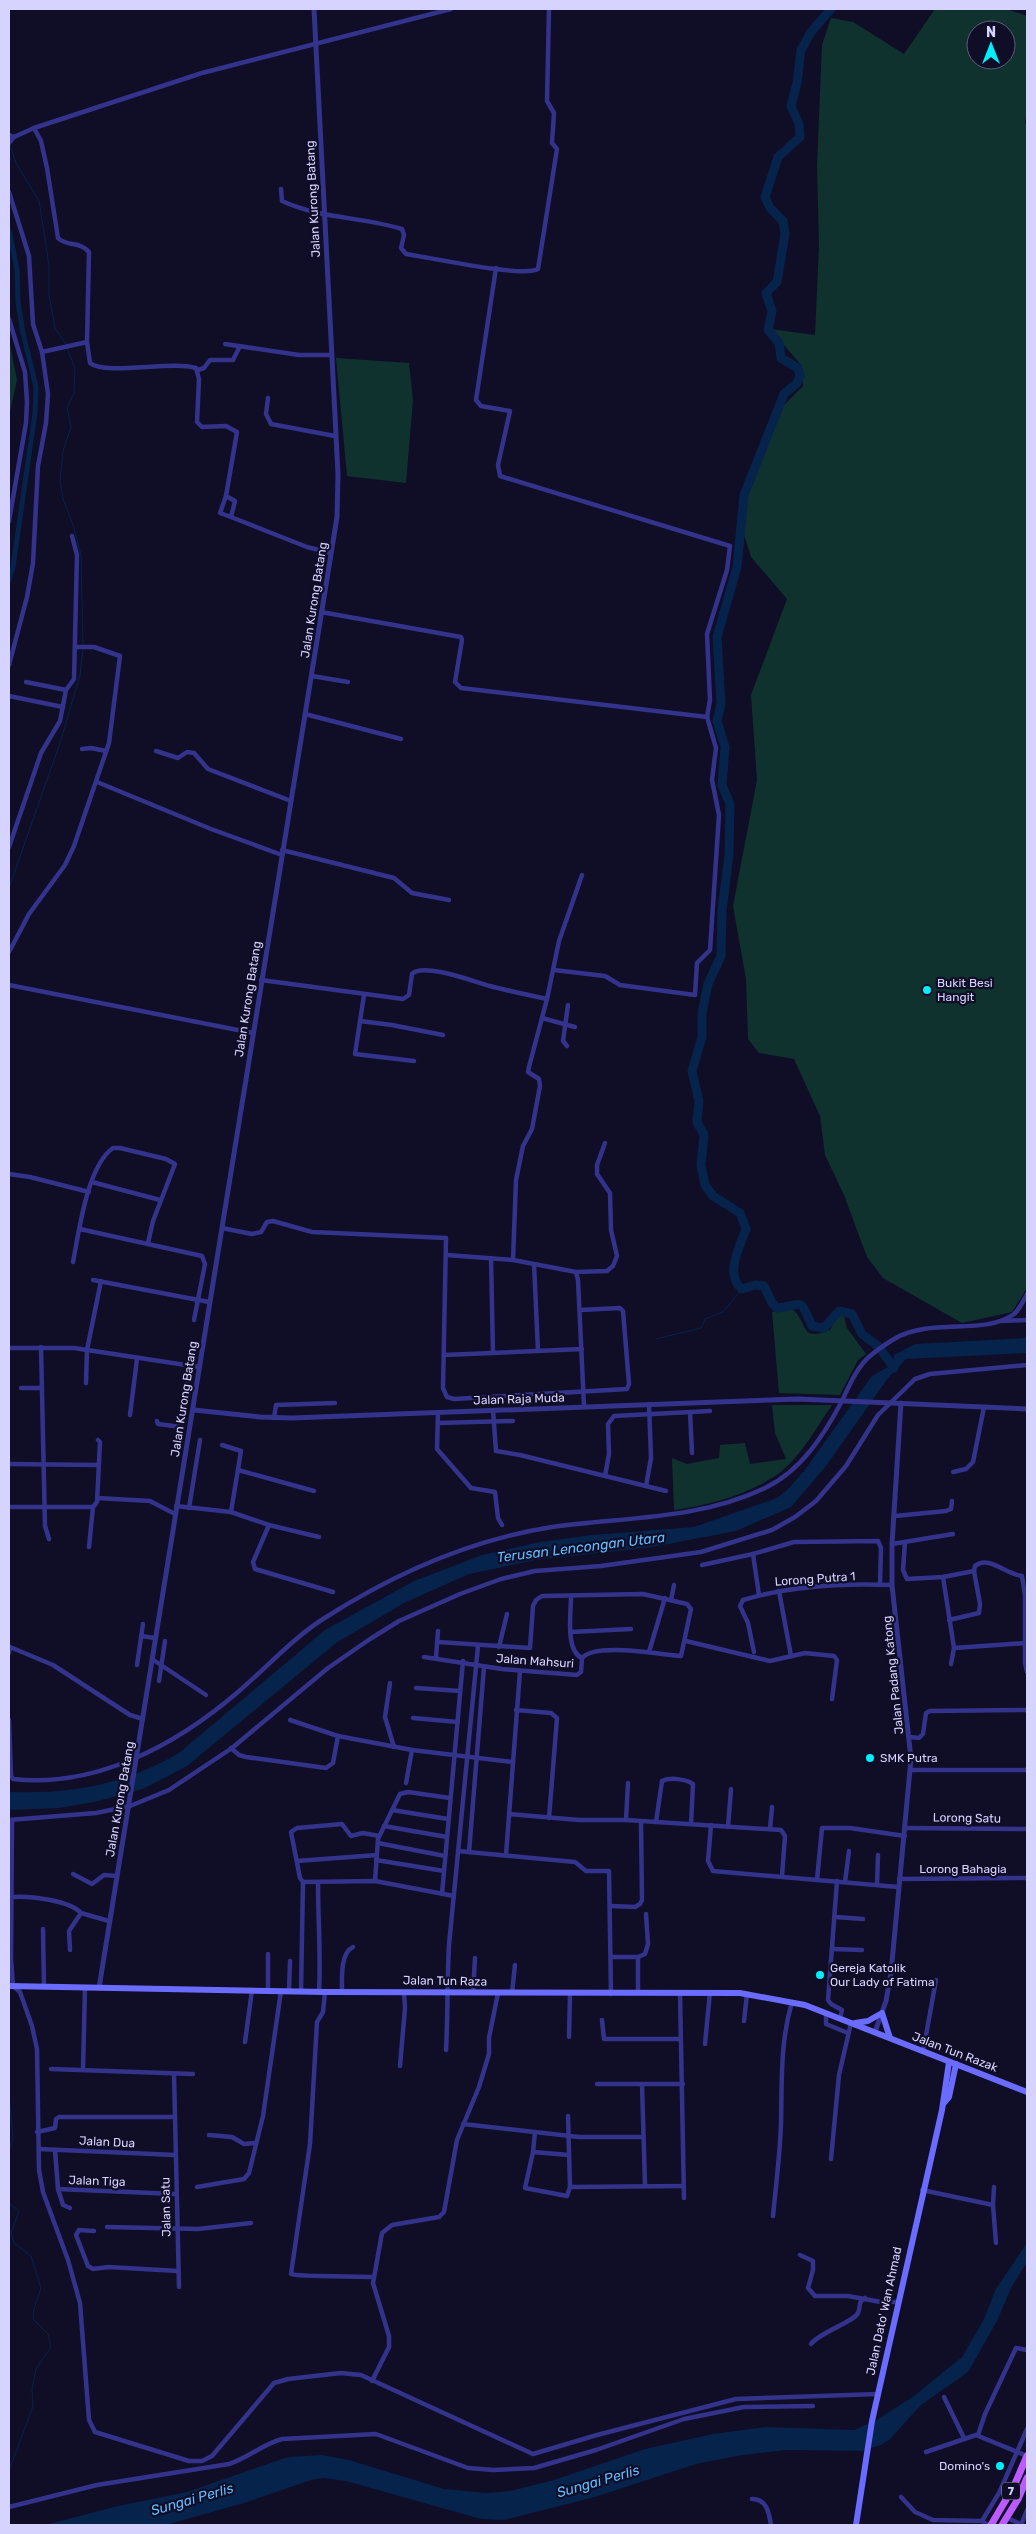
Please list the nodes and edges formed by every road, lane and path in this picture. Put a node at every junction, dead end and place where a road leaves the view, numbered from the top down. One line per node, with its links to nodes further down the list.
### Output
1 (314, 9): 4 (street, Jalan Kurong Batang)
2 (451, 9): 4 (street)
3 (550, 9): 12 (street)
4 (315, 43): 5 (street); 11 (street, Jalan Kurong Batang)
5 (34, 128): 7 (street); 14 (street)
6 (9, 135): 7 (street)
7 (14, 137): 8 (street)
8 (10, 143)
9 (281, 190): 11 (street)
10 (9, 192): 17 (street)
11 (323, 215): 12 (street); 18 (street, Jalan Kurong Batang)
12 (496, 268): 37 (street)
13 (9, 319): 24 (street)
14 (88, 342): 17 (street); 19 (street)
15 (226, 344): 16 (street)
16 (240, 346): 18 (street); 19 (street)
17 (42, 352): 29 (street)
18 (331, 355): 21 (street, Jalan Kurong Batang)
19 (198, 370): 22 (street)
20 (268, 398): 21 (street)
21 (335, 436): 26 (street, Jalan Kurong Batang)
22 (226, 496): 23 (street); 23 (street)
23 (231, 517): 26 (street)
24 (9, 521)
25 (72, 536): 28 (street)
26 (331, 552): 27 (street, Jalan Kurong Batang)
27 (322, 612): 30 (street, Jalan Kurong Batang); 37 (street)
28 (77, 647): 33 (street); 41 (street)
29 (9, 665)
30 (312, 676): 32 (street); 36 (street, Jalan Kurong Batang)
31 (26, 682): 33 (street)
32 (348, 682)
33 (66, 690): 35 (street)
34 (9, 696): 35 (street)
35 (63, 707): 44 (street)
36 (305, 714): 38 (street); 43 (street, Jalan Kurong Batang)
37 (707, 717): 49 (street)
38 (401, 739)
39 (82, 749): 41 (street)
40 (156, 751): 43 (street)
41 (106, 752): 42 (street)
42 (97, 782): 45 (street); 48 (street)
43 (291, 801): 45 (street, Jalan Kurong Batang)
44 (9, 847)
45 (282, 853): 47 (street); 50 (street, Jalan Kurong Batang)
46 (582, 875): 49 (street)
47 (449, 900)
48 (9, 952)
49 (554, 970): 53 (street)
50 (261, 980): 52 (street); 59 (street, Jalan Kurong Batang)
51 (9, 985): 59 (street)
52 (364, 995): 53 (street); 56 (street)
53 (547, 999): 55 (street)
54 (568, 1005): 57 (street)
55 (542, 1018): 57 (street); 73 (street)
56 (360, 1021): 60 (street); 62 (street)
57 (565, 1024): 58 (street); 61 (street)
58 (575, 1027)
59 (253, 1033): 68 (street, Jalan Kurong Batang)
60 (443, 1035)
61 (567, 1046)
62 (414, 1061)
63 (605, 1143): 76 (street)
64 (9, 1174): 66 (street)
65 (92, 1182): 66 (street); 67 (street); 67 (street)
66 (90, 1192): 69 (street)
67 (160, 1200): 70 (street)
68 (222, 1228): 71 (street); 81 (street, Jalan Kurong Batang)
69 (80, 1229): 70 (street); 74 (street)
70 (148, 1243): 80 (street)
71 (447, 1255): 72 (street); 92 (street)
72 (491, 1258): 73 (street); 91 (street)
73 (513, 1260): 75 (street)
74 (73, 1262)
75 (534, 1264): 76 (street); 90 (street)
76 (576, 1272): 82 (street)
77 (93, 1280): 78 (street)
78 (102, 1281): 80 (street); 89 (street)
79 (1027, 1294): 85 (street)
80 (198, 1300): 81 (street); 83 (street)
81 (210, 1302): 96 (street, Jalan Kurong Batang)
82 (580, 1310): 88 (street); 100 (street)
83 (194, 1320)
84 (1027, 1320): 85 (street)
85 (1001, 1321): 101 (street)
86 (40, 1347): 87 (street); 89 (street); 99 (street)
87 (9, 1348)
88 (582, 1349): 90 (street); 100 (street)
89 (87, 1350): 93 (street); 97 (street)
90 (538, 1351): 91 (street)
91 (493, 1353): 92 (street)
92 (444, 1355): 100 (street)
93 (137, 1358): 95 (street); 115 (street)
94 (1027, 1365): 102 (street)
95 (189, 1366): 96 (street); 118 (street)
96 (199, 1367): 109 (street, Jalan Kurong Batang)
97 (86, 1383)
98 (21, 1388): 99 (street)
99 (42, 1388): 126 (street)
100 (584, 1392): 106 (street)
101 (844, 1400): 102 (street, Jalan Raja Muda); 105 (street, Jalan Raja Muda); 217 (street)
102 (893, 1402): 104 (street, Jalan Raja Muda); 212 (street)
103 (335, 1403): 116 (street)
104 (902, 1403): 107 (street, Jalan Raja Muda); 143 (street, Jalan Padang Katong)
105 (649, 1404): 106 (street, Jalan Raja Muda); 114 (street)
106 (584, 1406): 110 (street, Jalan Raja Muda)
107 (984, 1407): 108 (street, Jalan Raja Muda); 129 (street)
108 (1027, 1409)
109 (194, 1410): 116 (street, Jalan Raja Muda); 136 (street, Jalan Kurong Batang)
110 (493, 1410): 112 (street, Jalan Raja Muda); 119 (street)
111 (710, 1411): 113 (street)
112 (438, 1412): 116 (street, Jalan Raja Muda); 120 (street)
113 (690, 1412): 114 (street); 124 (street)
114 (649, 1414): 130 (street); 131 (street)
115 (130, 1415)
116 (274, 1418)
117 (513, 1420): 119 (street)
118 (157, 1421)
119 (493, 1421): 120 (street); 130 (street)
120 (438, 1423): 145 (street)
121 (98, 1440): 127 (street)
122 (200, 1440): 140 (street)
123 (222, 1445): 128 (street)
124 (692, 1453)
125 (9, 1464): 126 (street)
126 (44, 1464): 127 (street); 138 (street)
127 (98, 1465): 134 (street)
128 (238, 1470): 133 (street); 141 (street)
129 (953, 1472)
130 (605, 1476): 131 (street)
131 (646, 1486): 132 (street)
132 (666, 1491)
133 (314, 1492)
134 (96, 1498): 139 (street); 142 (street)
135 (952, 1501): 143 (street)
136 (176, 1506): 140 (street); 142 (street, Jalan Kurong Batang)
137 (9, 1507): 138 (street)
138 (45, 1507): 139 (street); 148 (street)
139 (93, 1507): 151 (street)
140 (189, 1508): 141 (street)
141 (231, 1512): 144 (street)
142 (175, 1514): 171 (street, Jalan Kurong Batang)
143 (895, 1516): 150 (street, Jalan Padang Katong)
144 (269, 1525): 147 (street); 160 (street)
145 (502, 1525)
146 (953, 1534): 149 (street)
147 (318, 1537)
148 (49, 1539)
149 (905, 1542): 150 (street); 155 (street)
150 (892, 1544): 158 (street, Jalan Padang Katong)
151 (89, 1547)
152 (753, 1554): 153 (street); 157 (street); 161 (street)
153 (702, 1565)
154 (974, 1571): 155 (street); 165 (street); 175 (street)
155 (943, 1577): 165 (street)
156 (674, 1585): 163 (street)
157 (880, 1585): 158 (street, Lorong Putra 1); 159 (street, Lorong Putra 1)
158 (892, 1585): 210 (street, Jalan Padang Katong)
159 (779, 1590): 161 (street, Lorong Putra 1); 183 (street)
160 (333, 1592)
161 (759, 1595): 181 (street, Lorong Putra 1)
162 (571, 1597): 163 (street); 169 (street); 178 (street)
163 (668, 1599): 172 (street); 180 (street)
164 (507, 1614): 178 (street)
165 (950, 1620): 179 (street)
166 (143, 1624): 170 (street)
167 (632, 1629): 169 (street)
168 (438, 1631): 174 (street)
169 (570, 1632): 187 (street)
170 (141, 1636): 171 (street); 190 (street)
171 (155, 1638): 185 (street, Jalan Kurong Batang)
172 (686, 1640): 180 (street); 183 (street)
173 (165, 1641): 191 (street)
174 (438, 1642): 177 (street); 186 (street)
175 (1026, 1642): 179 (street); 195 (street)
176 (9, 1646): 182 (street); 205 (street)
177 (478, 1646): 178 (street); 192 (street)
178 (499, 1647)
179 (954, 1648): 189 (street)
180 (649, 1652): 187 (street)
181 (754, 1652)
182 (9, 1653)
183 (791, 1656): 201 (street)
184 (424, 1657): 186 (street, Jalan Mahsuri)
185 (152, 1658): 191 (street); 205 (street, Jalan Kurong Batang)
186 (436, 1658): 188 (street, Jalan Mahsuri)
187 (582, 1659): 194 (street, Jalan Mahsuri)
188 (464, 1662): 192 (street, Jalan Mahsuri); 199 (street)
189 (951, 1664)
190 (137, 1665)
191 (161, 1665): 196 (street); 200 (street)
192 (476, 1665): 193 (street, Jalan Mahsuri); 215 (street)
193 (484, 1666): 194 (street, Jalan Mahsuri); 216 (street)
194 (520, 1671): 202 (street)
195 (1027, 1672)
196 (158, 1681)
197 (390, 1683): 211 (street)
198 (416, 1688): 199 (street)
199 (460, 1691): 208 (street)
200 (206, 1695)
201 (832, 1699)
202 (516, 1710): 218 (street); 229 (street)
203 (1027, 1710): 210 (street)
204 (413, 1718): 208 (street)
205 (143, 1719): 217 (street, Jalan Kurong Batang)
206 (9, 1720): 217 (street)
207 (290, 1720): 209 (street)
208 (458, 1722): 214 (street)
209 (338, 1736): 211 (street); 212 (street)
210 (910, 1738): 219 (street, Jalan Padang Katong)
211 (394, 1747): 213 (street)
212 (231, 1748): 225 (street)
213 (412, 1750): 214 (street); 221 (street)
214 (456, 1754): 215 (street); 224 (street)
215 (466, 1756): 216 (street); 246 (street)
216 (477, 1759): 218 (street); 248 (street)
217 (138, 1760): 225 (street, Jalan Kurong Batang)
218 (513, 1762): 228 (street)
219 (911, 1770): 220 (street); 239 (street, Jalan Padang Katong)
220 (1027, 1770)
221 (406, 1783)
222 (628, 1783): 232 (street)
223 (731, 1789): 238 (street)
224 (450, 1798): 227 (street); 230 (street)
225 (130, 1806): 231 (street); 256 (street, Jalan Kurong Batang)
226 (772, 1808): 241 (street)
227 (392, 1810): 230 (street); 237 (street)
228 (510, 1814): 229 (street); 249 (street)
229 (549, 1818): 232 (street)
230 (448, 1819): 244 (street)
231 (10, 1820): 270 (street)
232 (626, 1820): 233 (street)
233 (641, 1822): 234 (street); 271 (street)
234 (656, 1822): 235 (street); 235 (street)
235 (690, 1824): 236 (street)
236 (711, 1825): 238 (street); 257 (street)
237 (384, 1826): 242 (street); 244 (street)
238 (728, 1826): 241 (street)
239 (906, 1828): 240 (street, Lorong Satu); 243 (street, Jalan Padang Katong)
240 (1027, 1829)
241 (770, 1830): 257 (street)
242 (380, 1836): 245 (street); 253 (street)
243 (905, 1836): 259 (street, Jalan Padang Katong); 260 (street)
244 (447, 1837): 251 (street)
245 (378, 1843): 251 (street); 252 (street)
246 (458, 1851): 248 (street); 269 (street)
247 (849, 1851): 265 (street)
248 (469, 1852): 249 (street)
249 (506, 1855): 271 (street)
250 (878, 1855): 266 (street)
251 (445, 1856): 254 (street)
252 (376, 1857): 253 (street); 254 (street); 261 (street)
253 (297, 1861): 263 (street)
254 (444, 1872): 268 (street)
255 (73, 1874): 256 (street)
256 (117, 1876): 276 (street, Jalan Kurong Batang)
257 (782, 1876): 260 (street)
258 (1027, 1878): 259 (street, Lorong Bahagia)
259 (899, 1879): 267 (street, Jalan Padang Katong)
260 (818, 1880): 262 (street)
261 (376, 1881): 264 (street); 268 (street)
262 (838, 1881): 265 (street); 274 (street)
263 (304, 1882): 264 (street); 297 (street)
264 (318, 1882): 298 (street)
265 (845, 1882): 266 (street)
266 (877, 1885): 267 (street)
267 (898, 1887): 313 (street, Jalan Padang Katong)
268 (442, 1894): 269 (street)
269 (454, 1896): 302 (street)
270 (13, 1897): 272 (street); 289 (street)
271 (611, 1906): 283 (street)
272 (81, 1913): 276 (street); 280 (street)
273 (646, 1914): 284 (street)
274 (836, 1917): 275 (street); 279 (street)
275 (864, 1919)
276 (109, 1921): 292 (street, Jalan Kurong Batang)
277 (43, 1929): 290 (street)
278 (353, 1947): 299 (street)
279 (833, 1949): 281 (street); 314 (street)
280 (70, 1950)
281 (862, 1950)
282 (268, 1954): 294 (street)
283 (611, 1957): 284 (street); 309 (street)
284 (638, 1957): 306 (street)
285 (475, 1958): 303 (street)
286 (290, 1961): 296 (street)
287 (515, 1965): 305 (street)
288 (936, 1980): 326 (street)
289 (11, 1986): 290 (main road, Jalan Tun Raza); 340 (street)
290 (44, 1987): 291 (main road, Jalan Tun Raza)
291 (85, 1988): 292 (main road, Jalan Tun Raza); 330 (street)
292 (99, 1988): 293 (main road, Jalan Tun Raza)
293 (252, 1990): 294 (main road, Jalan Tun Raza); 323 (street)
294 (268, 1991): 295 (main road, Jalan Tun Raza)
295 (281, 1991): 296 (main road, Jalan Tun Raza); 345 (street)
296 (289, 1991): 297 (main road, Jalan Tun Raza)
297 (301, 1991): 298 (main road, Jalan Tun Raza)
298 (322, 1992): 299 (main road, Jalan Tun Raza); 371 (street)
299 (342, 1992): 300 (main road, Jalan Tun Raza)
300 (404, 1992): 302 (main road, Jalan Tun Raza); 328 (street)
301 (710, 1992): 307 (main road, Jalan Tun Raza); 310 (main road, Jalan Tun Raza); 324 (street)
302 (446, 1993): 303 (main road, Jalan Tun Raza); 325 (street)
303 (473, 1993): 304 (main road, Jalan Tun Raza)
304 (498, 1993): 305 (main road, Jalan Tun Raza); 339 (street)
305 (512, 1993): 308 (main road, Jalan Tun Raza)
306 (638, 1993): 307 (main road, Jalan Tun Raza); 309 (main road, Jalan Tun Raza)
307 (680, 1993): 322 (street)
308 (570, 1994): 309 (main road, Jalan Tun Raza); 320 (street)
309 (611, 1994)
310 (747, 1994): 311 (main road, Jalan Tun Raza); 316 (street)
311 (792, 2002): 312 (main road, Jalan Tun Raza); 363 (street)
312 (826, 2013): 314 (main road, Jalan Tun Raza); 319 (street)
313 (882, 2013): 317 (main road); 318 (street, Jalan Padang Katong); 321 (main road)
314 (840, 2018): 317 (main road, Jalan Tun Raza)
315 (602, 2020): 322 (street)
316 (744, 2021)
317 (851, 2023): 318 (main road, Jalan Tun Raza); 319 (street)
318 (875, 2032): 321 (main road, Jalan Tun Razak)
319 (848, 2033): 351 (street)
320 (569, 2037)
321 (890, 2038): 326 (main road, Jalan Tun Razak)
322 (680, 2039): 335 (street)
323 (244, 2042)
324 (705, 2044)
325 (446, 2050)
326 (923, 2052): 327 (main road, Jalan Tun Razak)
327 (952, 2063): 336 (main road, Jalan Tun Razak); 358 (main road, Jalan Dato' Wan Ahmad)
328 (400, 2066)
329 (51, 2069): 330 (street)
330 (83, 2070): 331 (street)
331 (174, 2074): 332 (street); 337 (street, Jalan Satu)
332 (193, 2074)
333 (596, 2084): 334 (street)
334 (642, 2084): 335 (street); 344 (street)
335 (683, 2084): 353 (street)
336 (1027, 2092)
337 (174, 2116): 340 (street); 349 (street, Jalan Satu)
338 (568, 2116): 342 (street)
339 (463, 2124): 341 (street); 371 (street)
340 (37, 2132): 346 (street)
341 (535, 2132): 342 (street); 348 (street)
342 (568, 2135): 344 (street); 350 (street)
343 (210, 2136): 345 (street)
344 (644, 2137): 352 (street)
345 (255, 2143): 354 (street)
346 (39, 2149): 347 (street, Jalan Dua); 377 (street)
347 (55, 2150): 349 (street, Jalan Dua); 357 (street, Jalan Tiga)
348 (534, 2152): 350 (street); 355 (street)
349 (175, 2155): 359 (street, Jalan Satu)
350 (569, 2155): 355 (street)
351 (831, 2158)
352 (645, 2185): 353 (street); 355 (street)
353 (684, 2186): 360 (street)
354 (196, 2187)
355 (570, 2187)
356 (994, 2187): 361 (street)
357 (58, 2189): 359 (street, Jalan Tiga); 362 (street)
358 (922, 2190): 361 (street); 374 (main road, Jalan Dato' Wan Ahmad)
359 (175, 2194): 366 (street, Jalan Satu)
360 (684, 2198)
361 (993, 2205): 368 (street)
362 (70, 2208)
363 (773, 2216)
364 (252, 2223): 366 (street)
365 (107, 2227): 366 (street)
366 (177, 2230): 370 (street, Jalan Satu)
367 (94, 2231): 370 (street)
368 (996, 2243)
369 (800, 2255): 373 (street)
370 (178, 2271): 372 (street, Jalan Satu)
371 (373, 2277): 377 (street)
372 (179, 2287)
373 (865, 2298): 374 (street); 375 (street)
374 (898, 2302): 378 (main road, Jalan Dato' Wan Ahmad)
375 (810, 2344)
376 (1027, 2350): 382 (street)
377 (372, 2381): 378 (street)
378 (878, 2394): 395 (main road, Jalan Dato' Wan Ahmad)
379 (944, 2397): 383 (street)
380 (813, 2406): 390 (street)
381 (1027, 2429): 385 (street)
382 (978, 2435): 383 (street); 385 (street)
383 (964, 2438): 384 (street)
384 (926, 2452)
385 (1018, 2452): 386 (street); 393 (street)
386 (1027, 2456): 396 (main road, 7)
387 (1027, 2478): 392 (main road, 7)
388 (901, 2497): 393 (street)
389 (752, 2499): 394 (street)
390 (11, 2507)
391 (1027, 2510): 398 (street)
392 (1007, 2518): 397 (main road, 7); 398 (street)
393 (982, 2520): 396 (street)
394 (771, 2525)
395 (856, 2525)
396 (990, 2525)
397 (1002, 2525)
398 (1022, 2525)

